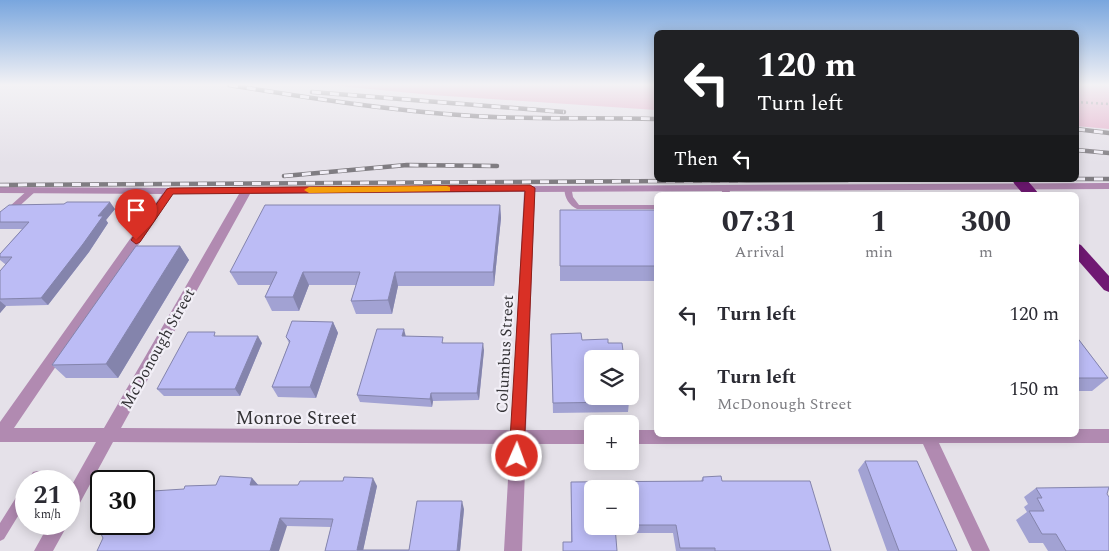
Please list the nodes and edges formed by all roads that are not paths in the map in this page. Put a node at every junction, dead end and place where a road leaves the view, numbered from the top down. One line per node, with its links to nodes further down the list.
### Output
1 (1021, 182): 12 (highway, bridge)
2 (1109, 186): 11 (street)
3 (530, 188): 4 (street); 8 (street); 25 (street, Columbus Street)
4 (568, 188): 9 (street); 13 (lane)
5 (0, 190): 6 (street)
6 (32, 190): 7 (street); 14 (lane)
7 (170, 191): 8 (street); 17 (street)
8 (246, 191): 18 (street, McDonough Street)
9 (656, 191): 10 (street)
10 (726, 191): 11 (street)
11 (809, 191)
12 (1029, 192)
13 (654, 207)
14 (0, 219)
15 (1079, 251): 16 (highway)
16 (1109, 286)
17 (0, 435): 18 (street, Monroe Street)
18 (108, 436): 25 (street, Monroe Street); 26 (street, McDonough Street)
19 (1079, 436): 20 (street)
20 (1109, 436)
21 (584, 437): 25 (street, Monroe Street)
22 (639, 437): 23 (street)
23 (654, 437)
24 (928, 437): 32 (street)
25 (518, 438): 31 (street, Columbus Street)
26 (80, 486)
27 (15, 510): 28 (lane)
28 (0, 535)
29 (52, 535): 30 (street)
30 (43, 551)
31 (513, 551)
32 (981, 551)

